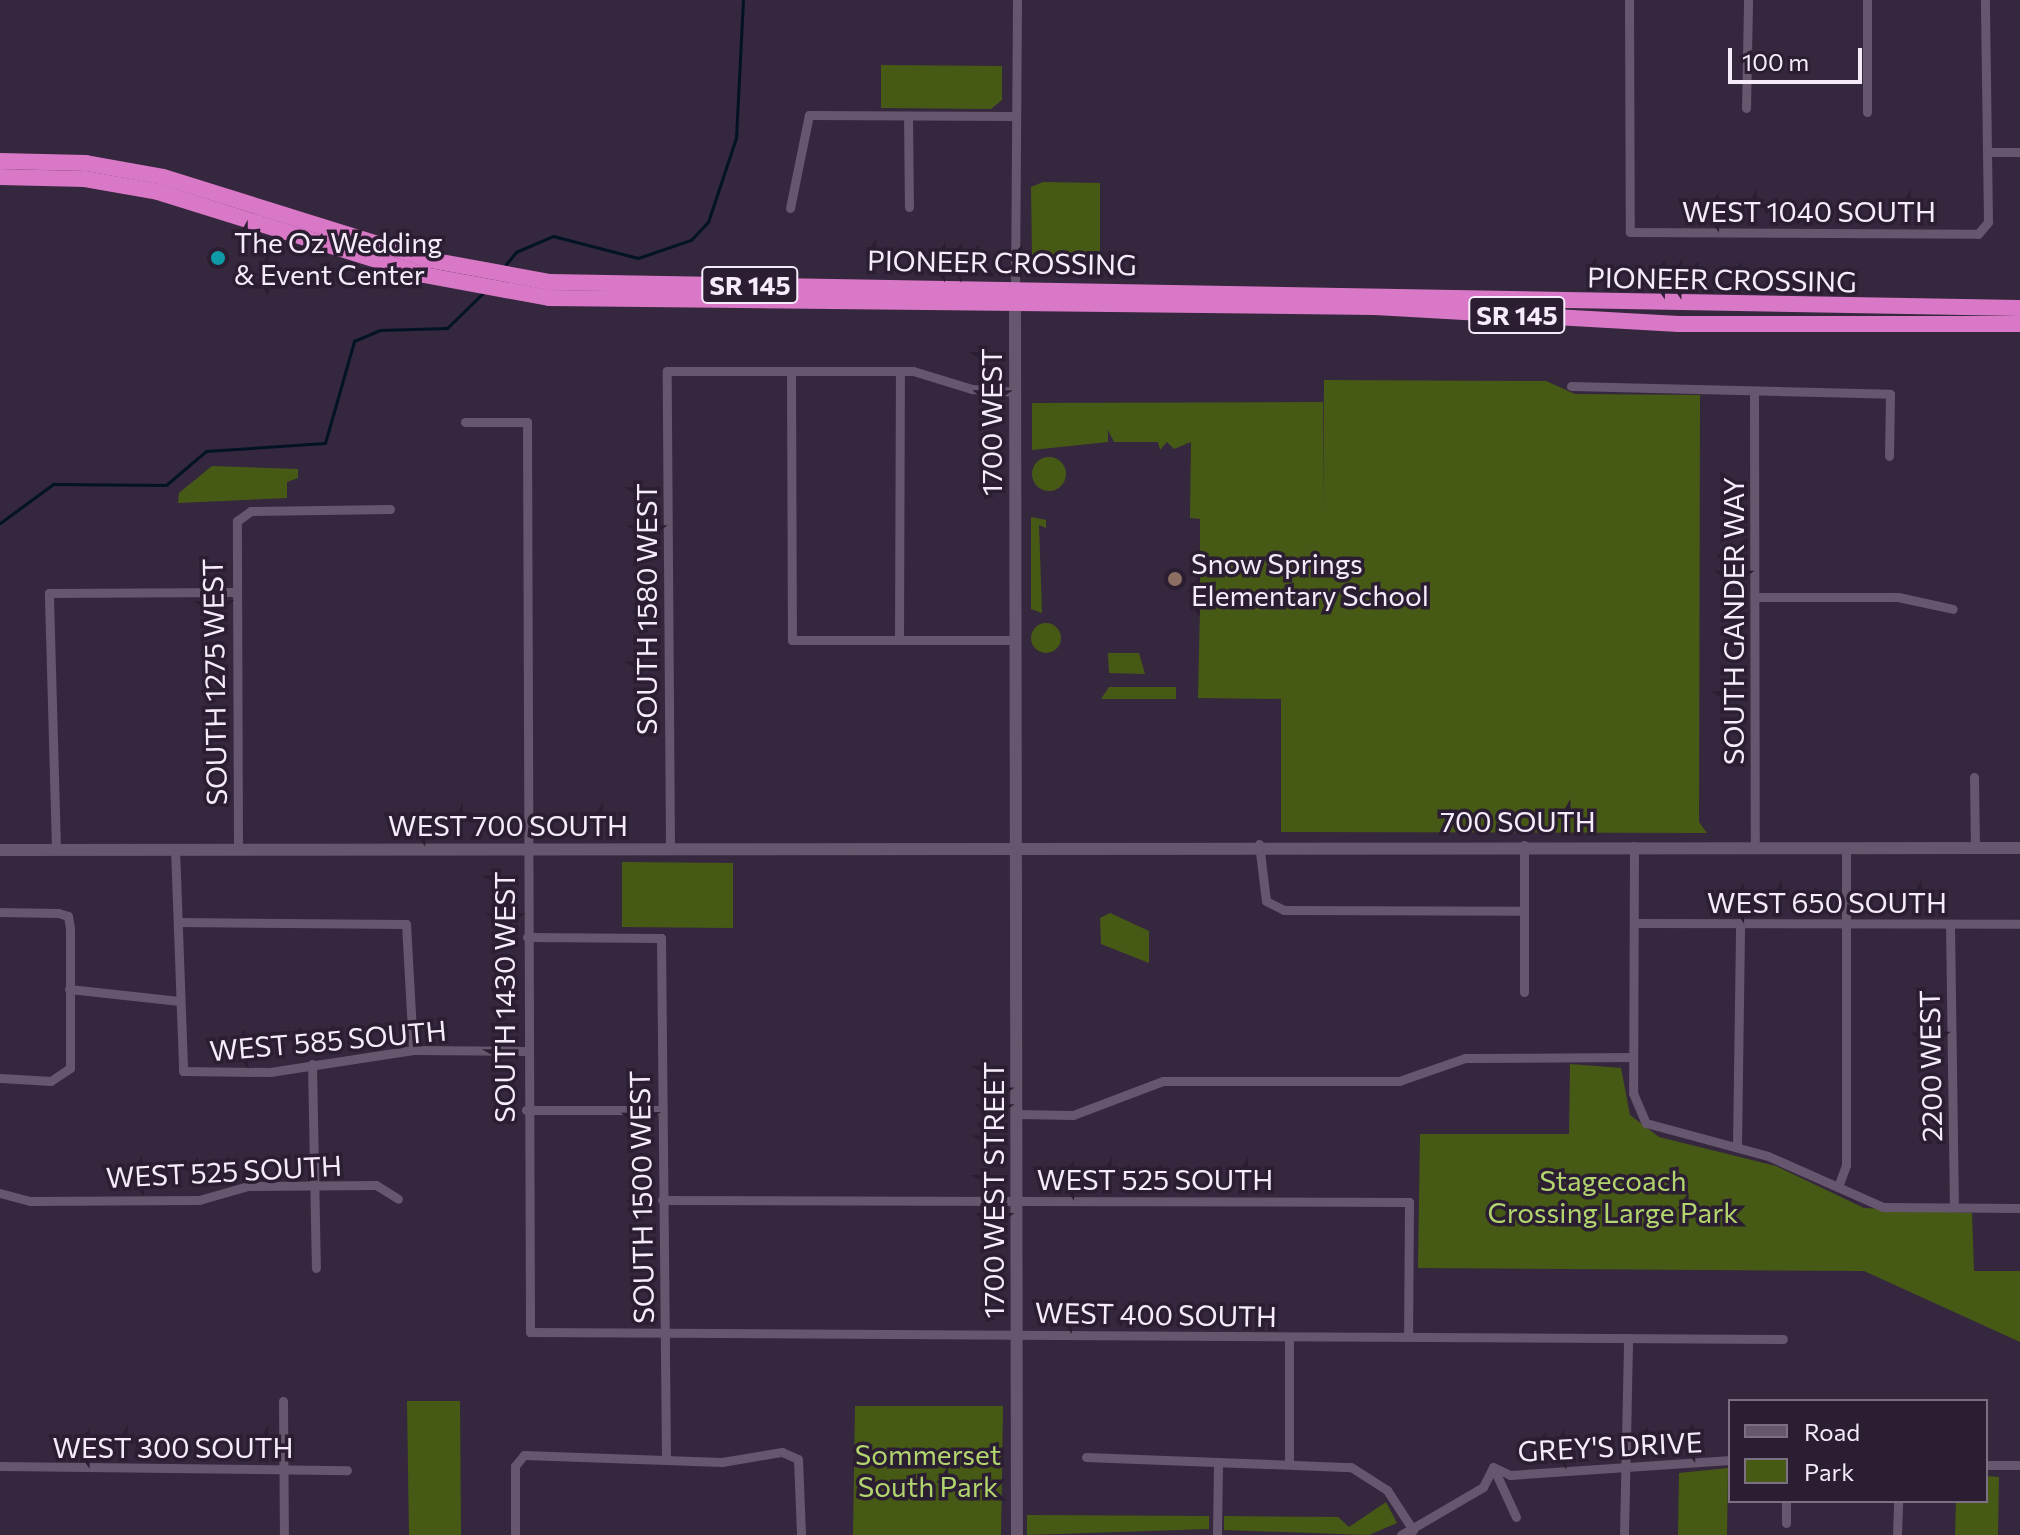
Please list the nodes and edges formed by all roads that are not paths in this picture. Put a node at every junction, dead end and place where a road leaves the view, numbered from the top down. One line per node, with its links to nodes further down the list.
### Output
1 (1017, 0): 9 (street, 1700 WEST)
2 (1629, 0): 10 (street, WEST 1040 SOUTH)
3 (1748, 0): 6 (street)
4 (1867, 0): 7 (street)
5 (1985, 0): 10 (street)
6 (1746, 108)
7 (1867, 112)
8 (908, 116): 9 (street); 14 (street); 15 (street)
9 (1015, 116): 17 (street, 1700 WEST)
10 (1988, 152): 11 (street)
11 (2020, 152)
12 (0, 161): 16 (highway, PIONEER CROSSING / SR 145)
13 (0, 177): 16 (highway, PIONEER CROSSING / SR 145)
14 (909, 207)
15 (790, 208)
16 (492, 283): 17 (highway, PIONEER CROSSING / SR 145)
17 (1015, 296): 18 (highway, PIONEER CROSSING / SR 145); 19 (highway, PIONEER CROSSING / SR 145); 23 (street, 1700 WEST)
18 (2020, 308)
19 (2020, 324)
20 (791, 371): 21 (street); 31 (street); 43 (street, SOUTH 1580 WEST)
21 (900, 371): 23 (street); 31 (street)
22 (1571, 386): 24 (street)
23 (1016, 392): 32 (street, 1700 WEST)
24 (1754, 396): 26 (street); 29 (street, SOUTH GANDER WAY)
25 (465, 422): 42 (street, SOUTH 1430 WEST)
26 (1889, 456)
27 (390, 509): 28 (street, SOUTH 1275 WEST)
28 (234, 592): 40 (street); 46 (street, SOUTH 1275 WEST)
29 (1757, 597): 30 (street); 38 (street, SOUTH GANDER WAY)
30 (1953, 609)
31 (899, 640): 32 (street)
32 (1016, 640): 35 (street, 1700 WEST)
33 (1974, 777): 44 (street)
34 (1259, 844): 35 (street, 700 SOUTH); 36 (street, 700 SOUTH); 48 (street)
35 (1017, 845): 43 (street, WEST 700 SOUTH); 67 (street, 1700 WEST STREET)
36 (1524, 845): 37 (street, 700 SOUTH); 48 (street)
37 (1634, 846): 38 (street, 700 SOUTH); 51 (street)
38 (1755, 846): 39 (street, 700 SOUTH)
39 (1846, 847): 44 (street, 700 SOUTH); 53 (street)
40 (56, 848): 41 (street, WEST 700 SOUTH); 47 (street, WEST 700 SOUTH)
41 (175, 848): 46 (street, WEST 700 SOUTH); 50 (street)
42 (527, 848): 43 (street, WEST 700 SOUTH); 46 (street, WEST 700 SOUTH); 56 (street, SOUTH 1430 WEST)
43 (670, 848)
44 (1975, 848): 45 (street, 700 SOUTH)
45 (2020, 848)
46 (238, 849)
47 (0, 850)
48 (1524, 911): 58 (street)
49 (0, 912): 57 (street)
50 (179, 922): 59 (street); 60 (street)
51 (1634, 923): 52 (street, WEST 650 SOUTH); 62 (street)
52 (1740, 923): 53 (street, WEST 650 SOUTH); 68 (street)
53 (1846, 924): 54 (street, WEST 650 SOUTH); 70 (street)
54 (1950, 924): 55 (street, WEST 650 SOUTH); 75 (street, 2200 WEST)
55 (2020, 924)
56 (527, 937): 61 (street, SOUTH 1430 WEST); 66 (street, SOUTH 1500 WEST)
57 (69, 989): 59 (street); 64 (street)
58 (1524, 992)
59 (179, 1001): 63 (street, WEST 585 SOUTH)
60 (413, 1050): 61 (street, WEST 585 SOUTH); 63 (street, WEST 585 SOUTH)
61 (525, 1051): 65 (street, SOUTH 1430 WEST)
62 (1633, 1057): 67 (street); 68 (street)
63 (312, 1064): 69 (street)
64 (0, 1078)
65 (526, 1110): 66 (street); 78 (street, SOUTH 1430 WEST)
66 (661, 1110): 73 (street, SOUTH 1500 WEST)
67 (1017, 1114): 74 (street, 1700 WEST STREET)
68 (1737, 1146): 70 (street)
69 (316, 1185): 71 (street, WEST 525 SOUTH); 72 (street, WEST 525 SOUTH); 77 (street)
70 (1838, 1187): 75 (street)
71 (0, 1193)
72 (398, 1199)
73 (662, 1200): 74 (street, WEST 525 SOUTH); 79 (street, SOUTH 1500 WEST)
74 (1017, 1201): 80 (street, 1700 WEST STREET); 81 (street, WEST 525 SOUTH)
75 (1954, 1207): 76 (street)
76 (2020, 1208)
77 (316, 1268)
78 (530, 1332): 79 (street, WEST 400 SOUTH)
79 (666, 1335): 80 (street, WEST 400 SOUTH); 86 (street, SOUTH 1500 WEST)
80 (1018, 1335): 82 (street, WEST 400 SOUTH); 106 (street, 1700 WEST STREET)
81 (1408, 1336): 82 (street, WEST 400 SOUTH); 83 (street, WEST 400 SOUTH)
82 (1289, 1337): 89 (street)
83 (1628, 1338): 84 (street, WEST 400 SOUTH); 95 (street)
84 (1783, 1339)
85 (283, 1401): 96 (street)
86 (666, 1455): 104 (street); 105 (street)
87 (1086, 1457): 90 (street)
88 (1728, 1460): 95 (street, GREY'S DRIVE)
89 (1289, 1464): 90 (street); 102 (street)
90 (1218, 1465): 107 (street)
91 (1988, 1465): 92 (street)
92 (2020, 1465)
93 (0, 1466): 96 (street, WEST 300 SOUTH)
94 (1493, 1467): 95 (street, GREY'S DRIVE); 100 (street); 102 (street)
95 (1627, 1467): 109 (street)
96 (283, 1470): 97 (street, WEST 300 SOUTH); 103 (street)
97 (347, 1470)
98 (1786, 1503): 101 (street)
99 (1898, 1503): 110 (street)
100 (1516, 1517)
101 (1786, 1523)
102 (1413, 1530): 108 (street)
103 (284, 1535)
104 (515, 1535)
105 (801, 1535)
106 (1017, 1535)
107 (1217, 1535)
108 (1401, 1535)
109 (1624, 1535)
110 (1897, 1535)

